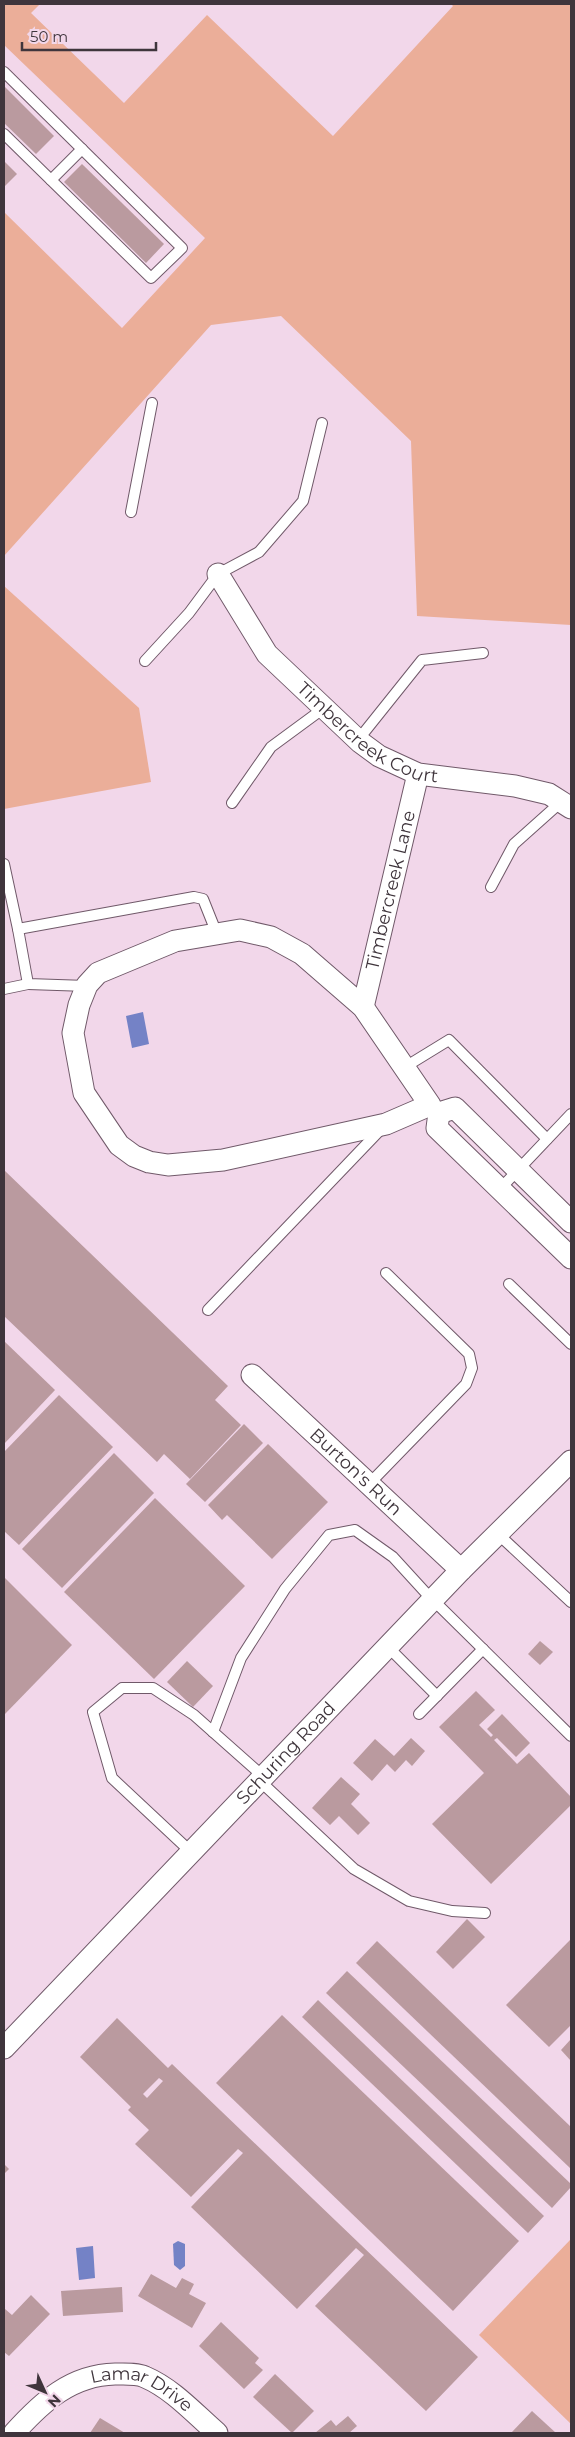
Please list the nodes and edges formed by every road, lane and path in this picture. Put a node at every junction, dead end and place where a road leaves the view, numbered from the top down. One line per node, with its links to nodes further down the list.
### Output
1 (4, 72): 3 (lane)
2 (4, 134): 4 (lane)
3 (82, 149): 4 (lane); 4 (lane)
4 (51, 180)
5 (152, 403): 7 (lane)
6 (322, 423): 8 (lane)
7 (131, 512)
8 (218, 574): 10 (lane); 11 (street, Timbercreek Court)
9 (483, 653): 12 (lane)
10 (145, 662)
11 (324, 708): 12 (street, Timbercreek Court); 14 (lane)
12 (358, 740): 13 (street, Timbercreek Court)
13 (418, 774): 15 (street, Timbercreek Court); 23 (street, Timbercreek Lane)
14 (232, 803)
15 (566, 805): 17 (lane)
16 (4, 864): 18 (lane)
17 (491, 887)
18 (18, 929): 19 (lane); 20 (lane)
19 (217, 934): 21 (street); 23 (street)
20 (28, 984): 21 (lane); 22 (lane)
21 (87, 986): 27 (street)
22 (4, 989)
23 (364, 1007): 24 (street)
24 (405, 1067): 25 (street); 28 (lane)
25 (435, 1109): 27 (street); 29 (street); 30 (street)
26 (571, 1114): 28 (lane)
27 (386, 1124): 35 (lane)
28 (547, 1139): 29 (lane)
29 (517, 1170): 30 (lane); 31 (street)
30 (500, 1189): 32 (street)
31 (571, 1222)
32 (571, 1258)
33 (386, 1273): 39 (lane)
34 (509, 1284): 36 (lane)
35 (208, 1310)
36 (571, 1344)
37 (252, 1374): 39 (street, Burton's Run)
38 (571, 1461): 40 (street, Schuring Road)
39 (369, 1484): 41 (street, Burton's Run)
40 (498, 1534): 41 (street, Schuring Road); 43 (lane)
41 (461, 1570): 42 (street, Schuring Road)
42 (433, 1600): 44 (street, Schuring Road); 45 (lane); 48 (lane)
43 (571, 1602)
44 (388, 1647): 46 (lane); 50 (street, Schuring Road)
45 (483, 1649): 46 (lane); 49 (lane)
46 (437, 1696): 47 (lane)
47 (419, 1714)
48 (213, 1732): 50 (lane); 51 (lane)
49 (571, 1736)
50 (260, 1781): 51 (street, Schuring Road); 52 (lane)
51 (191, 1852): 53 (street, Schuring Road)
52 (485, 1913)
53 (4, 2048)
54 (14, 2433): 55 (street, Lamar Drive)
55 (217, 2433)

